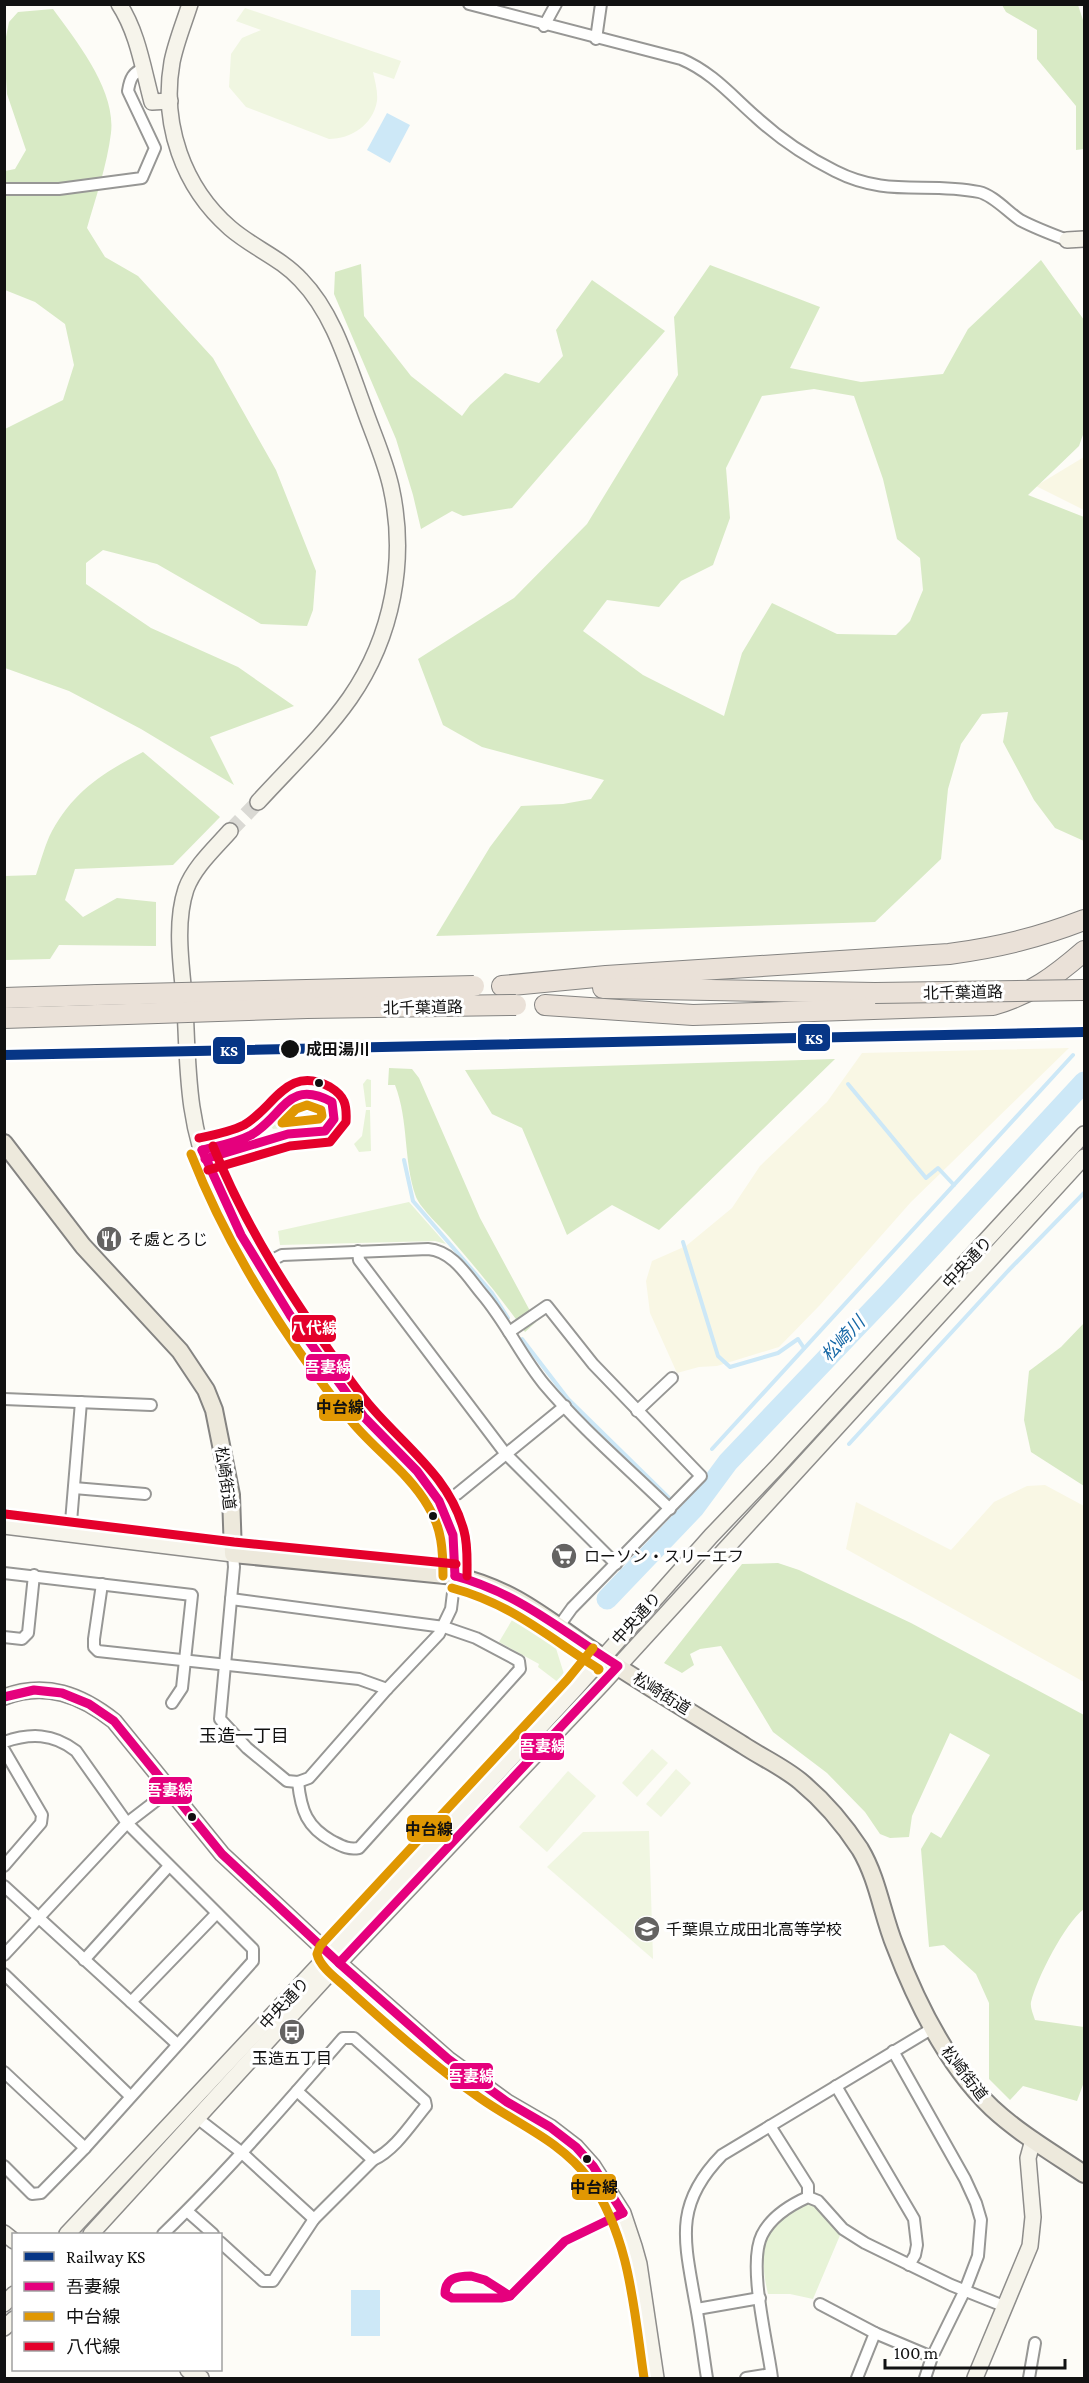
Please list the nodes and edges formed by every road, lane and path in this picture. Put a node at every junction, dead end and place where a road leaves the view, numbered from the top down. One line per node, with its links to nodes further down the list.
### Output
1 (118, 4): 8 (street)
2 (190, 4): 9 (street)
3 (469, 4): 6 (street)
4 (556, 4): 6 (street)
5 (601, 4): 7 (street)
6 (544, 26): 7 (street)
7 (596, 39): 12 (street)
8 (145, 68): 9 (street); 10 (street)
9 (170, 101): 13 (street)
10 (4, 189)
11 (1084, 239): 12 (street)
12 (1066, 240)
13 (258, 802)
14 (230, 831): 29 (street)
15 (1084, 920): 17 (highway)
16 (1084, 951): 21 (highway, bridge)
17 (502, 986): 19 (highway, 北千葉道路); 22 (highway, 北千葉道路, bridge)
18 (1084, 990): 21 (highway, 北千葉道路, bridge)
19 (842, 993): 21 (highway, 北千葉道路); 23 (highway, 北千葉道路)
20 (4, 998): 22 (highway, 北千葉道路)
21 (873, 1001): 23 (highway)
22 (97, 1005): 23 (highway, 北千葉道路, bridge); 24 (highway, 北千葉道路)
23 (545, 1005)
24 (4, 1018)
25 (1084, 1134): 54 (street, 中央通り)
26 (4, 1143): 44 (main road, 松崎街道)
27 (1084, 1157): 57 (street, 中央通り)
28 (358, 1251): 29 (street); 30 (street); 37 (street)
29 (259, 1267): 40 (street)
30 (509, 1332): 35 (street); 36 (street)
31 (672, 1378): 36 (street)
32 (4, 1399): 33 (street)
33 (81, 1402): 34 (street); 38 (street)
34 (151, 1405)
35 (565, 1406): 37 (street); 41 (street)
36 (637, 1411): 41 (street)
37 (505, 1453): 40 (street); 45 (street)
38 (74, 1488): 39 (street); 43 (street)
39 (145, 1494)
40 (440, 1502): 48 (street)
41 (670, 1509): 45 (street)
42 (4, 1526): 43 (street)
43 (70, 1534): 44 (street)
44 (233, 1554): 48 (main road, 松崎街道); 50 (street)
45 (616, 1564): 51 (street)
46 (4, 1573): 47 (street)
47 (34, 1575): 49 (street); 53 (street)
48 (455, 1576): 51 (main road, 松崎街道); 52 (street)
49 (102, 1584): 55 (street); 55 (street)
50 (231, 1599): 52 (street); 56 (street)
51 (559, 1626): 54 (main road, 松崎街道)
52 (444, 1627): 58 (street); 63 (street)
53 (4, 1637)
54 (602, 1656): 57 (main road, 松崎街道); 72 (street, 中央通り)
55 (184, 1660): 56 (street); 60 (street)
56 (223, 1665): 58 (street); 63 (street)
57 (618, 1666): 72 (street, 中央通り); 76 (main road, 松崎街道)
58 (387, 1689): 63 (street)
59 (4, 1697): 64 (street)
60 (172, 1703)
61 (4, 1742): 65 (street)
62 (4, 1750): 66 (street)
63 (298, 1782)
64 (170, 1790): 65 (street); 72 (street)
65 (127, 1823): 67 (street); 70 (street)
66 (4, 1866)
67 (169, 1866): 69 (street); 73 (street)
68 (4, 1886): 70 (street)
69 (216, 1914): 75 (street); 77 (street)
70 (38, 1918): 71 (street); 73 (street)
71 (4, 1954)
72 (334, 1958): 83 (street, 中央通り); 94 (street, 中央通り); 109 (street)
73 (84, 1960): 75 (street)
74 (4, 1974): 82 (street)
75 (131, 2002): 77 (street)
76 (933, 2028): 78 (street); 85 (main road, 松崎街道)
77 (177, 2044): 82 (street)
78 (893, 2051): 80 (street); 100 (street)
79 (4, 2072): 86 (street)
80 (836, 2086): 84 (street); 99 (street)
81 (297, 2091): 87 (street); 88 (street); 88 (street)
82 (130, 2096): 86 (street)
83 (197, 2118): 87 (street); 95 (street, 中央通り)
84 (770, 2126): 91 (street); 104 (street)
85 (1033, 2140): 90 (main road, 松崎街道); 103 (street)
86 (85, 2148): 89 (street)
87 (241, 2152): 92 (street); 93 (street)
88 (372, 2160): 93 (street)
89 (4, 2166)
90 (1084, 2174)
91 (808, 2197): 99 (street); 101 (street)
92 (187, 2211): 96 (street); 97 (street)
93 (314, 2219): 98 (street)
94 (69, 2233)
95 (93, 2233)
96 (165, 2233)
97 (211, 2233)
98 (222, 2244)
99 (909, 2265): 100 (street)
100 (965, 2290): 103 (street); 107 (street)
101 (760, 2298): 104 (street); 108 (street)
102 (820, 2304): 105 (street)
103 (1006, 2307): 114 (street)
104 (697, 2309): 110 (street)
105 (875, 2333): 107 (street); 112 (street)
106 (1035, 2343): 115 (street)
107 (932, 2356): 113 (street)
108 (772, 2376): 111 (street)
109 (656, 2379)
110 (707, 2379)
111 (746, 2379)
112 (857, 2379)
113 (925, 2379)
114 (975, 2379)
115 (1029, 2379)

